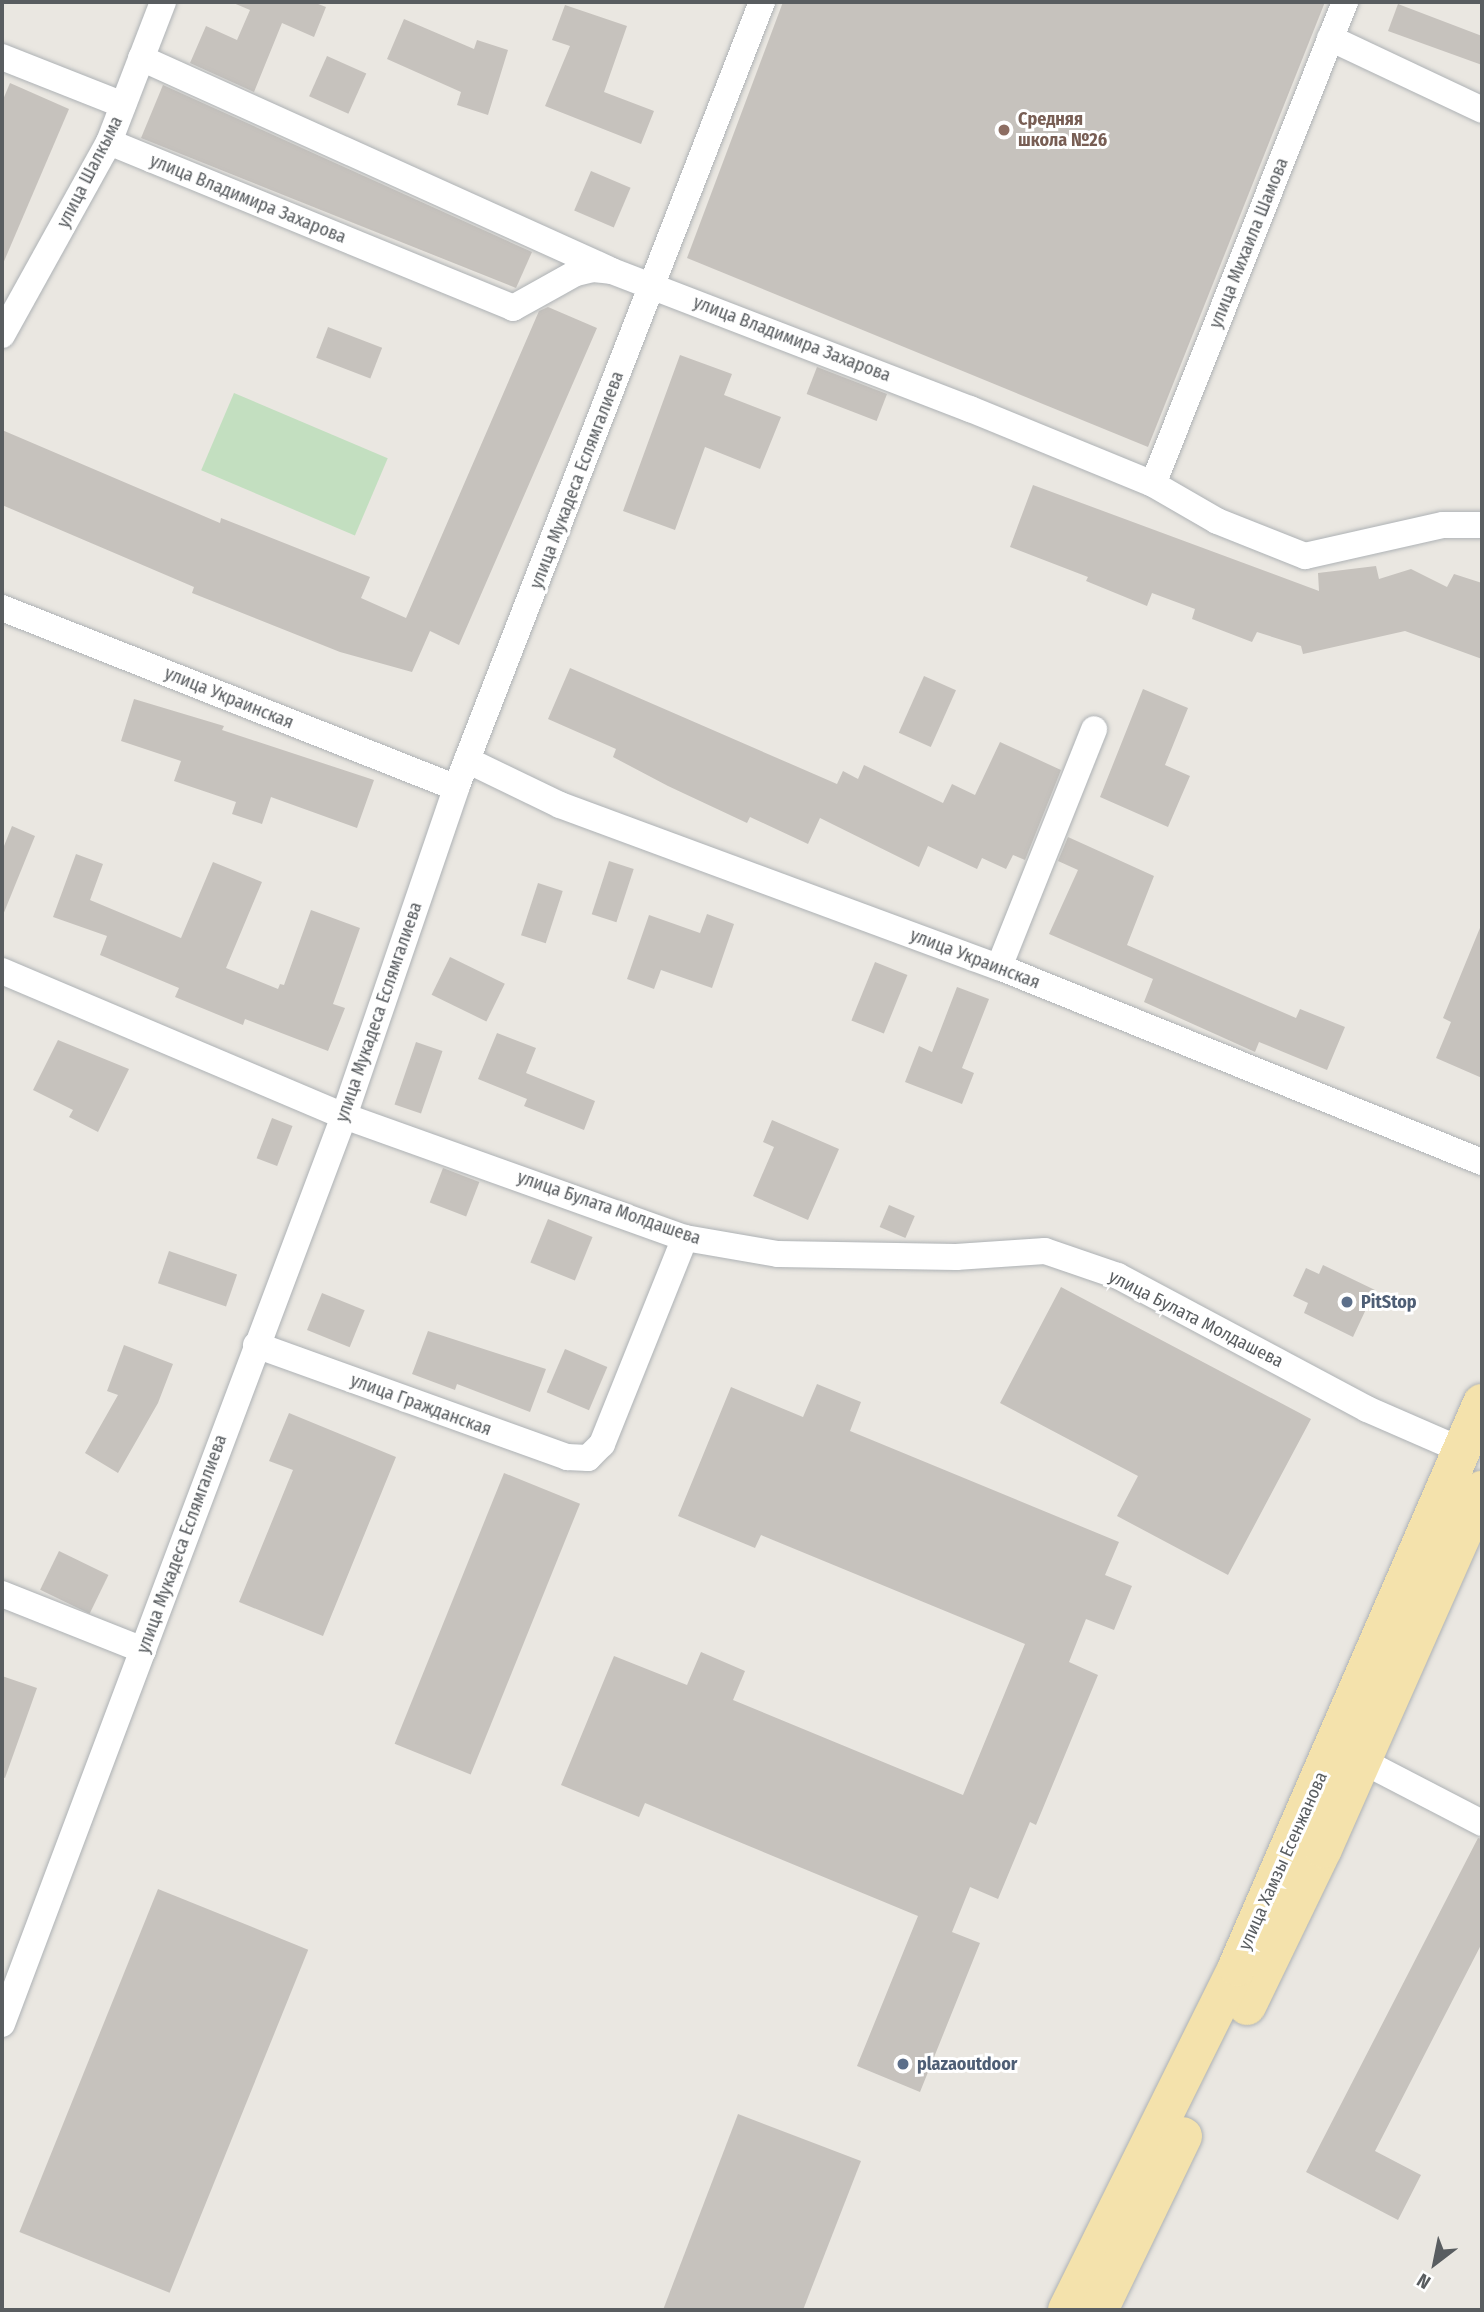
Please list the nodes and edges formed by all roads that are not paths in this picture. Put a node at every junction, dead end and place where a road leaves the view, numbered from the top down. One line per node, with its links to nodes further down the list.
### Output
1 (163, 2): 6 (street, улица Шалкыма)
2 (762, 2): 11 (street, улица Мукадеса Еслямгалиева)
3 (1345, 2): 4 (street, улица Михаила Шамова)
4 (1330, 38): 8 (street); 13 (street, улица Михаила Шамова)
5 (2, 57): 7 (street)
6 (141, 58): 7 (street, улица Шалкыма); 10 (street)
7 (123, 105): 9 (street, улица Шалкыма)
8 (1482, 110)
9 (109, 142): 10 (street, улица Владимира Захарова); 12 (street, улица Шалкыма)
10 (612, 271): 11 (street, улица Владимира Захарова)
11 (653, 286): 13 (street, улица Владимира Захарова); 17 (street, улица Мукадеса Еслямгалиева)
12 (2, 335)
13 (1153, 484): 14 (street, улица Владимира Захарова)
14 (1482, 525)
15 (2, 608): 18 (street, улица Украинская)
16 (1094, 729): 19 (street)
17 (467, 760): 18 (street, улица Мукадеса Еслямгалиева); 19 (street, улица Украинская)
18 (456, 788): 21 (street, улица Мукадеса Еслямгалиева)
19 (999, 967): 22 (street, улица Украинская)
20 (2, 971): 21 (street, улица Булата Молдашева)
21 (344, 1116): 23 (street, улица Булата Молдашева); 24 (street, улица Мукадеса Еслямгалиева)
22 (1482, 1162)
23 (685, 1238): 24 (street, улица Гражданская); 26 (street, улица Булата Молдашева)
24 (256, 1345): 29 (street, улица Мукадеса Еслямгалиева)
25 (1482, 1403): 26 (main road, улица Хамзы Есенжанова)
26 (1461, 1450): 30 (main road, улица Хамзы Есенжанова)
27 (1482, 1490): 30 (main road, улица Хамзы Есенжанова)
28 (2, 1594): 29 (street)
29 (143, 1650): 32 (street, улица Мукадеса Еслямгалиева)
30 (1348, 1753): 31 (street); 33 (main road, улица Хамзы Есенжанова); 34 (main road, улица Хамзы Есенжанова)
31 (1482, 1823)
32 (2, 2024)
33 (1068, 2310)
34 (1099, 2310)

